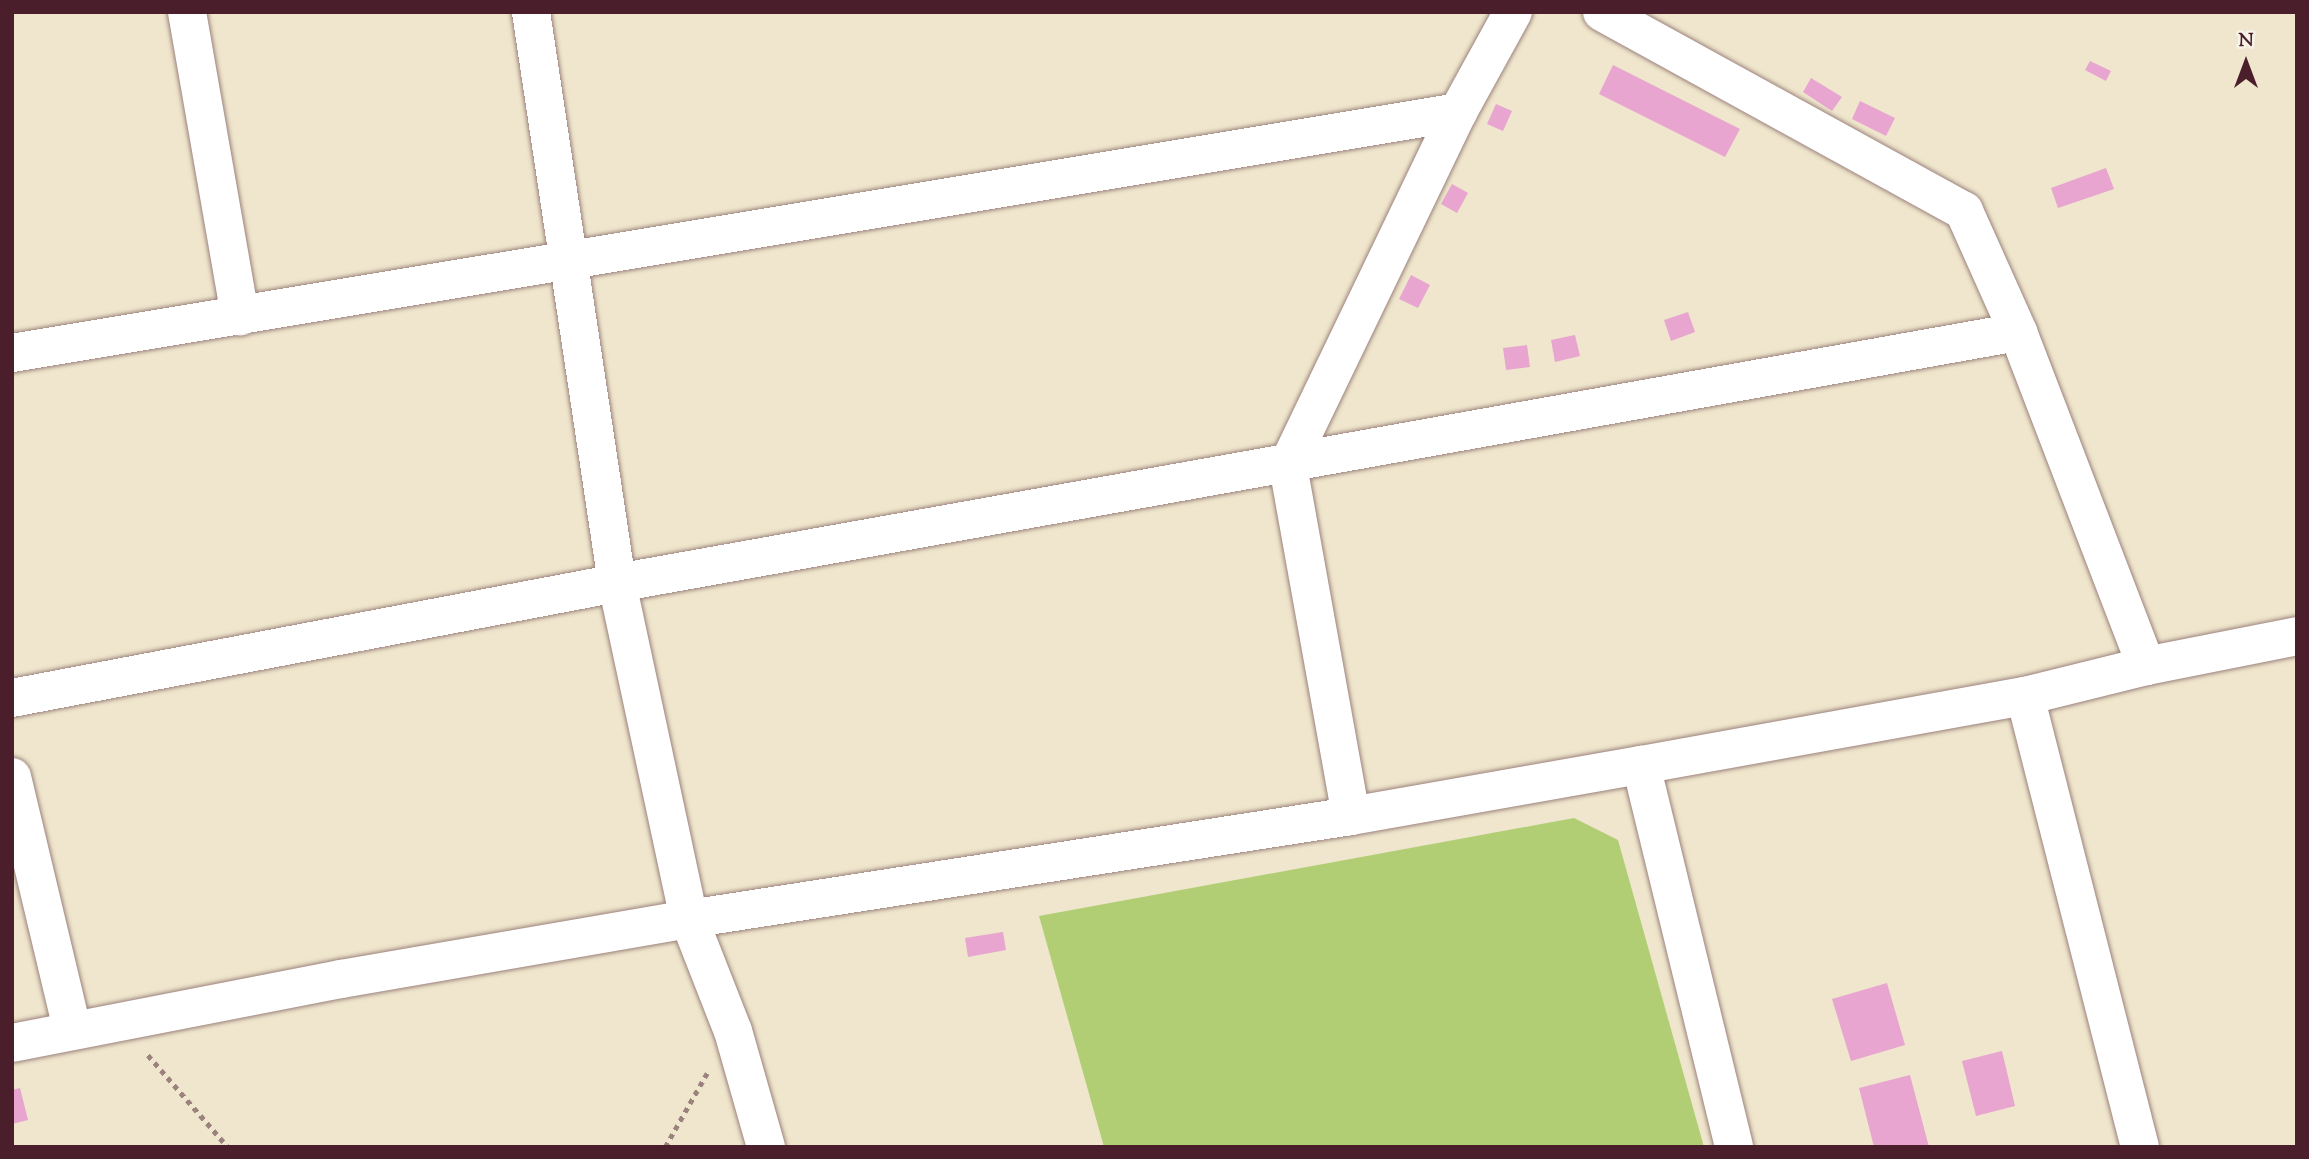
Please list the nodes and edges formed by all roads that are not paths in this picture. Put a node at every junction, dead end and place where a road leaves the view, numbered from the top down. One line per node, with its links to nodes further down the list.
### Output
1 (187, 12): 7 (street)
2 (531, 12): 6 (street)
3 (1513, 12): 5 (street)
4 (1602, 12): 8 (street)
5 (1458, 113): 6 (street); 10 (street)
6 (567, 262): 7 (street); 11 (street)
7 (240, 316): 9 (street)
8 (2018, 332): 10 (street); 13 (street)
9 (12, 353)
10 (1288, 465): 11 (street); 18 (street)
11 (617, 583): 15 (street); 19 (street)
12 (2297, 636): 13 (street)
13 (2146, 666): 14 (street)
14 (2025, 696): 16 (street); 24 (street)
15 (12, 698)
16 (1642, 765): 18 (street); 23 (street)
17 (12, 777): 20 (street)
18 (1351, 816): 19 (street)
19 (689, 919): 20 (street); 22 (street)
20 (72, 1029): 21 (street)
21 (12, 1043)
22 (766, 1147)
23 (1734, 1147)
24 (2140, 1147)

